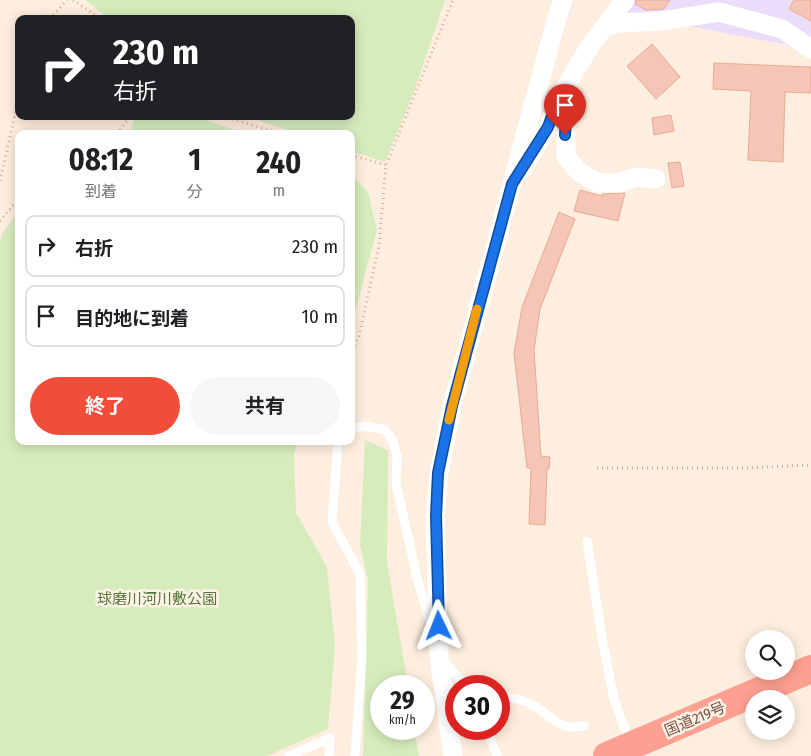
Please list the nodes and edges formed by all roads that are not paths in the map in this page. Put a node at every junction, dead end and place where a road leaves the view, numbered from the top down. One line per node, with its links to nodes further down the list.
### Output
1 (563, 0): 7 (street)
2 (626, 0): 3 (street)
3 (605, 28): 4 (street); 5 (street)
4 (811, 48)
5 (556, 105): 6 (street); 7 (street)
6 (656, 179)
7 (512, 184): 11 (street)
8 (355, 428): 11 (lane)
9 (338, 445): 20 (lane)
10 (587, 541): 17 (lane)
11 (440, 656): 13 (lane); 21 (street)
12 (811, 669): 17 (highway, 国道219号)
13 (456, 675)
14 (510, 698): 15 (lane)
15 (584, 726)
16 (491, 740): 22 (lane)
17 (617, 752)
18 (289, 756): 19 (lane)
19 (329, 756)
20 (355, 756)
21 (453, 756)
22 (497, 756)

